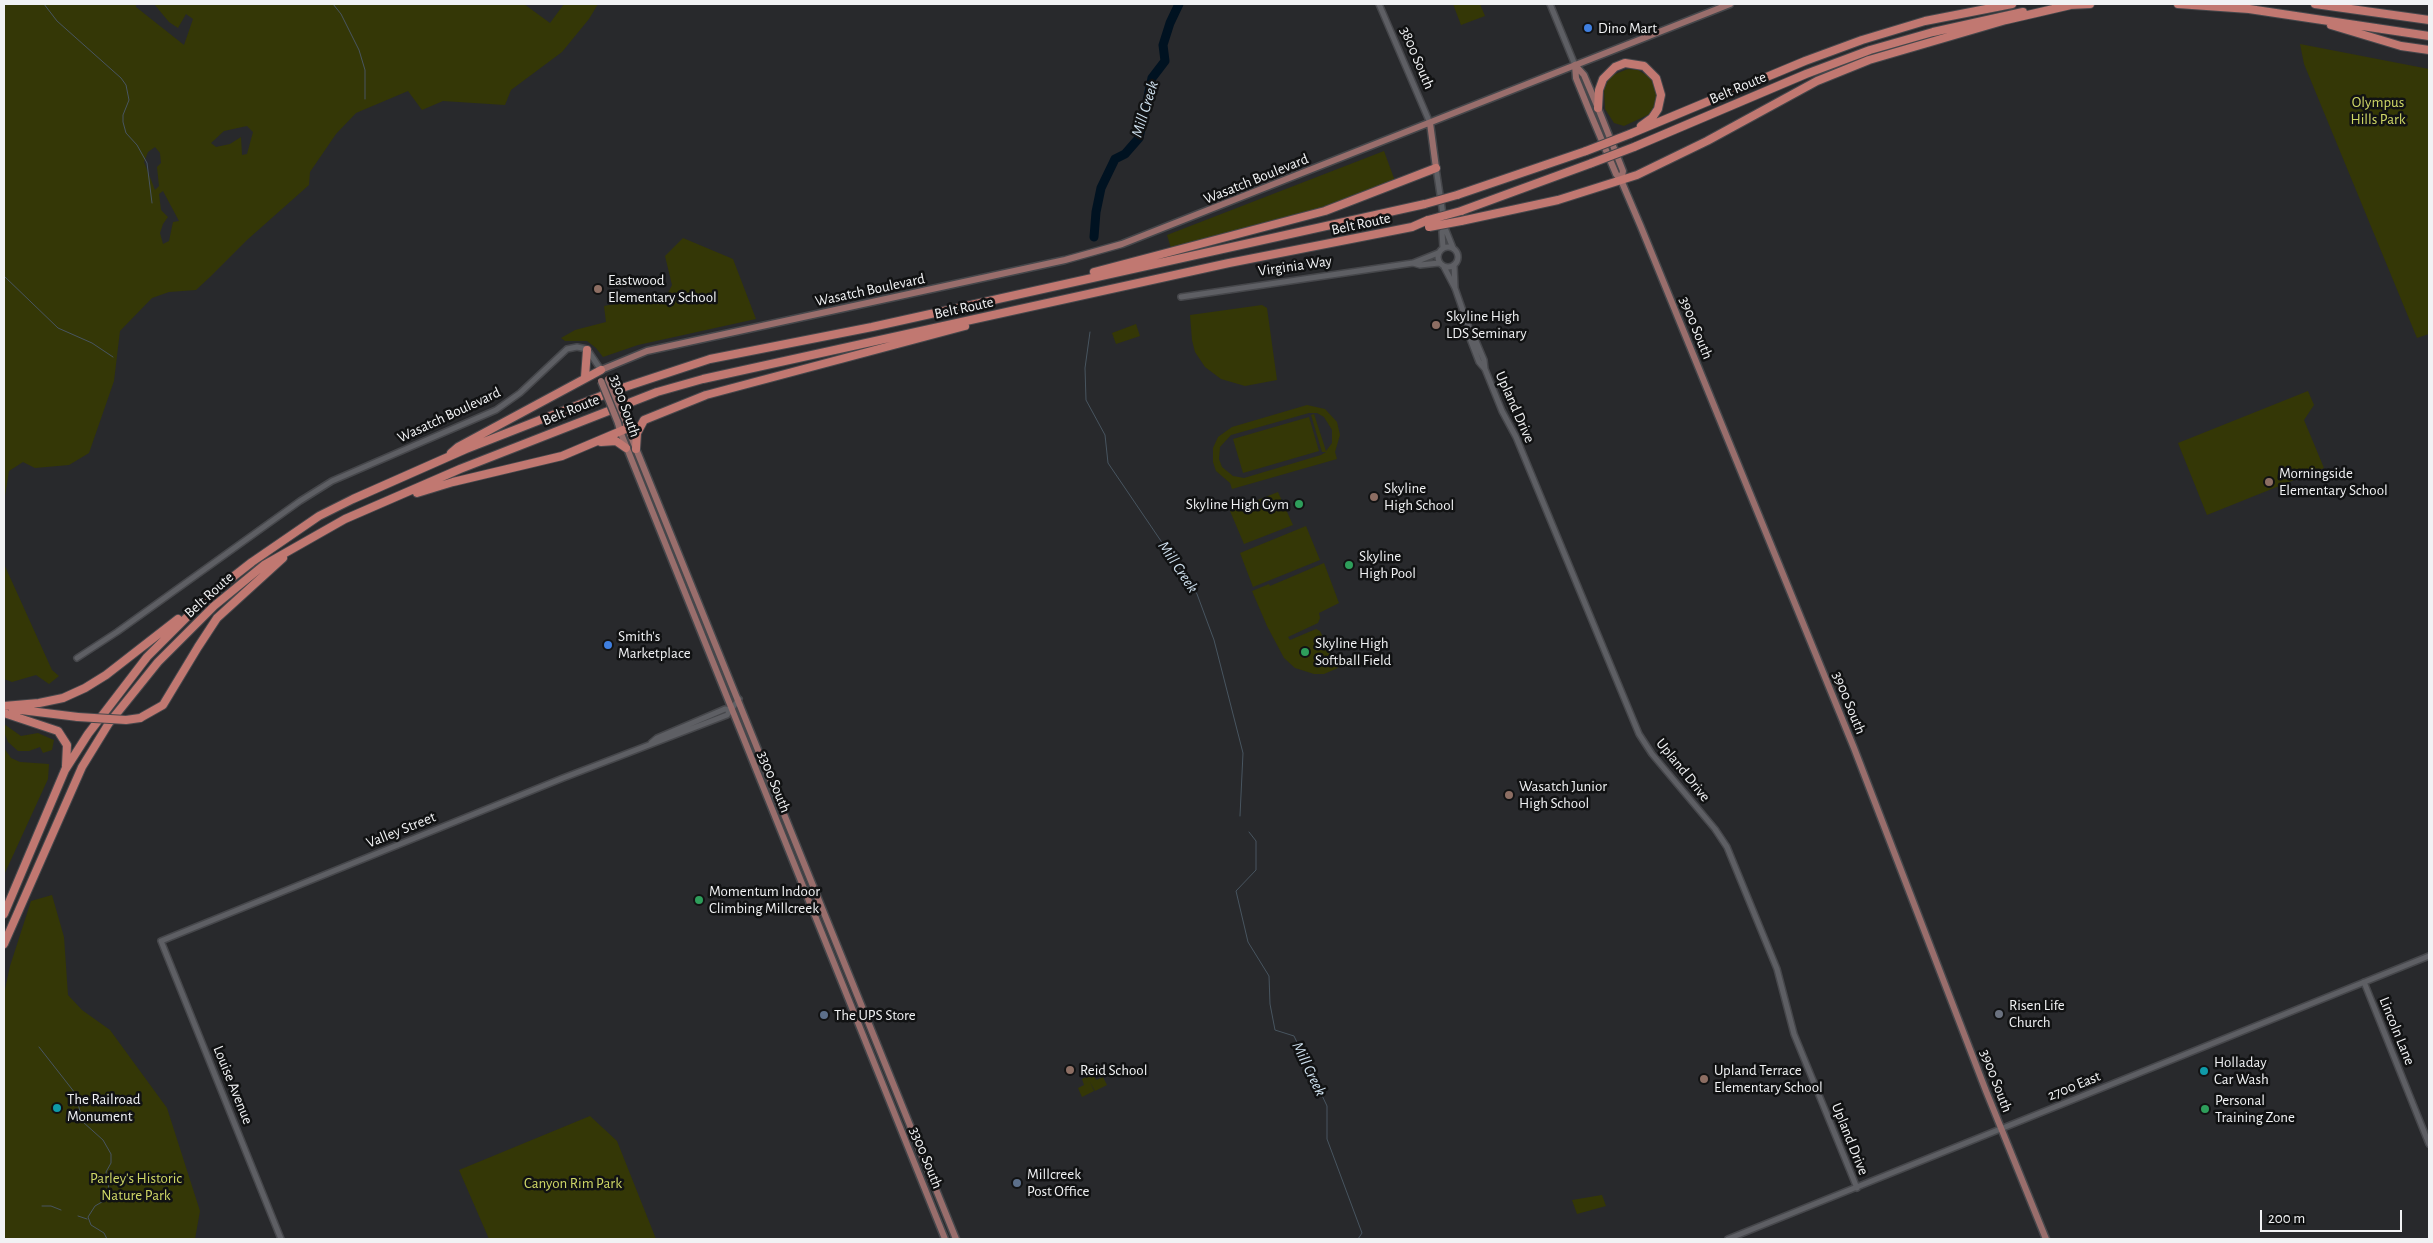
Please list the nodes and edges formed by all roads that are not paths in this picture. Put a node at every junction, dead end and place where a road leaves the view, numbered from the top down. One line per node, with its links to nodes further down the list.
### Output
1 (1379, 4): 15 (street, 3800 South)
2 (1550, 4): 13 (street)
3 (1730, 4): 13 (main road, Wasatch Boulevard)
4 (2012, 4): 16 (highway, Belt Route)
5 (2074, 4): 6 (highway, Belt Route); 18 (highway); 19 (highway, Belt Route, bridge)
6 (2090, 4)
7 (2178, 4): 9 (highway)
8 (2315, 4): 10 (highway)
9 (2303, 17): 11 (highway); 12 (highway)
10 (2429, 20)
11 (2429, 36)
12 (2429, 50)
13 (1575, 65): 14 (main road, 3900 South); 15 (main road, Wasatch Boulevard); 18 (main road, 3900 South)
14 (1598, 108): 16 (highway); 18 (main road, 3900 South)
15 (1430, 123): 17 (main road); 35 (main road, Wasatch Boulevard)
16 (1630, 134): 30 (highway, Belt Route, bridge)
17 (1436, 168): 20 (street); 30 (highway)
18 (1621, 180): 19 (highway, bridge); 58 (main road, 3900 South)
19 (1429, 224): 31 (highway, Belt Route)
20 (1445, 228): 21 (street); 22 (street)
21 (1443, 248): 22 (street); 23 (street)
22 (1453, 248): 26 (street)
23 (1438, 253): 24 (street); 25 (street, Virginia Way)
24 (1439, 262): 25 (street, Virginia Way); 27 (street)
25 (1413, 263): 29 (street, Virginia Way)
26 (1454, 266): 27 (street); 28 (street, Upland Drive)
27 (1444, 267): 28 (street, Upland Drive)
28 (1454, 288): 32 (street, Upland Drive)
29 (1182, 297)
30 (1002, 298): 41 (highway, Belt Route)
31 (1028, 308): 40 (highway); 42 (highway, Belt Route)
32 (1470, 331): 34 (street, Upland Drive); 34 (street, Upland Drive)
33 (587, 350): 35 (street); 36 (highway); 45 (street, Wasatch Boulevard)
34 (1484, 369): 60 (street, Upland Drive)
35 (601, 370): 36 (highway); 37 (main road, 3300 South, bridge)
36 (585, 377): 41 (highway)
37 (622, 426): 38 (highway); 39 (main road, 3300 South); 40 (main road, 3300 South)
38 (592, 444): 39 (highway); 42 (highway)
39 (626, 448): 48 (main road, 3300 South)
40 (636, 449): 46 (main road, 3300 South)
41 (446, 458): 44 (highway, Belt Route)
42 (384, 504): 43 (highway, Belt Route)
43 (300, 543): 47 (highway, bridge); 51 (highway, Belt Route)
44 (206, 598): 47 (highway); 50 (highway, Belt Route)
45 (77, 658)
46 (739, 699): 48 (street); 63 (main road, 3300 South)
47 (4, 707)
48 (732, 710): 53 (street, Valley Street); 62 (main road, 3300 South)
49 (4, 713): 50 (highway)
50 (65, 770): 52 (highway, Belt Route)
51 (22, 903): 54 (highway); 55 (highway)
52 (4, 914)
53 (161, 941): 61 (street, Louise Avenue)
54 (4, 944)
55 (4, 952)
56 (2429, 956): 57 (street, 2700 East)
57 (2364, 982): 58 (street, 2700 East); 59 (street, Lincoln Lane)
58 (2002, 1128): 60 (street, 2700 East); 65 (main road, 3900 South)
59 (2429, 1144)
60 (1857, 1188): 64 (street, 2700 East)
61 (281, 1239)
62 (945, 1239)
63 (956, 1239)
64 (1728, 1239)
65 (2046, 1239)

